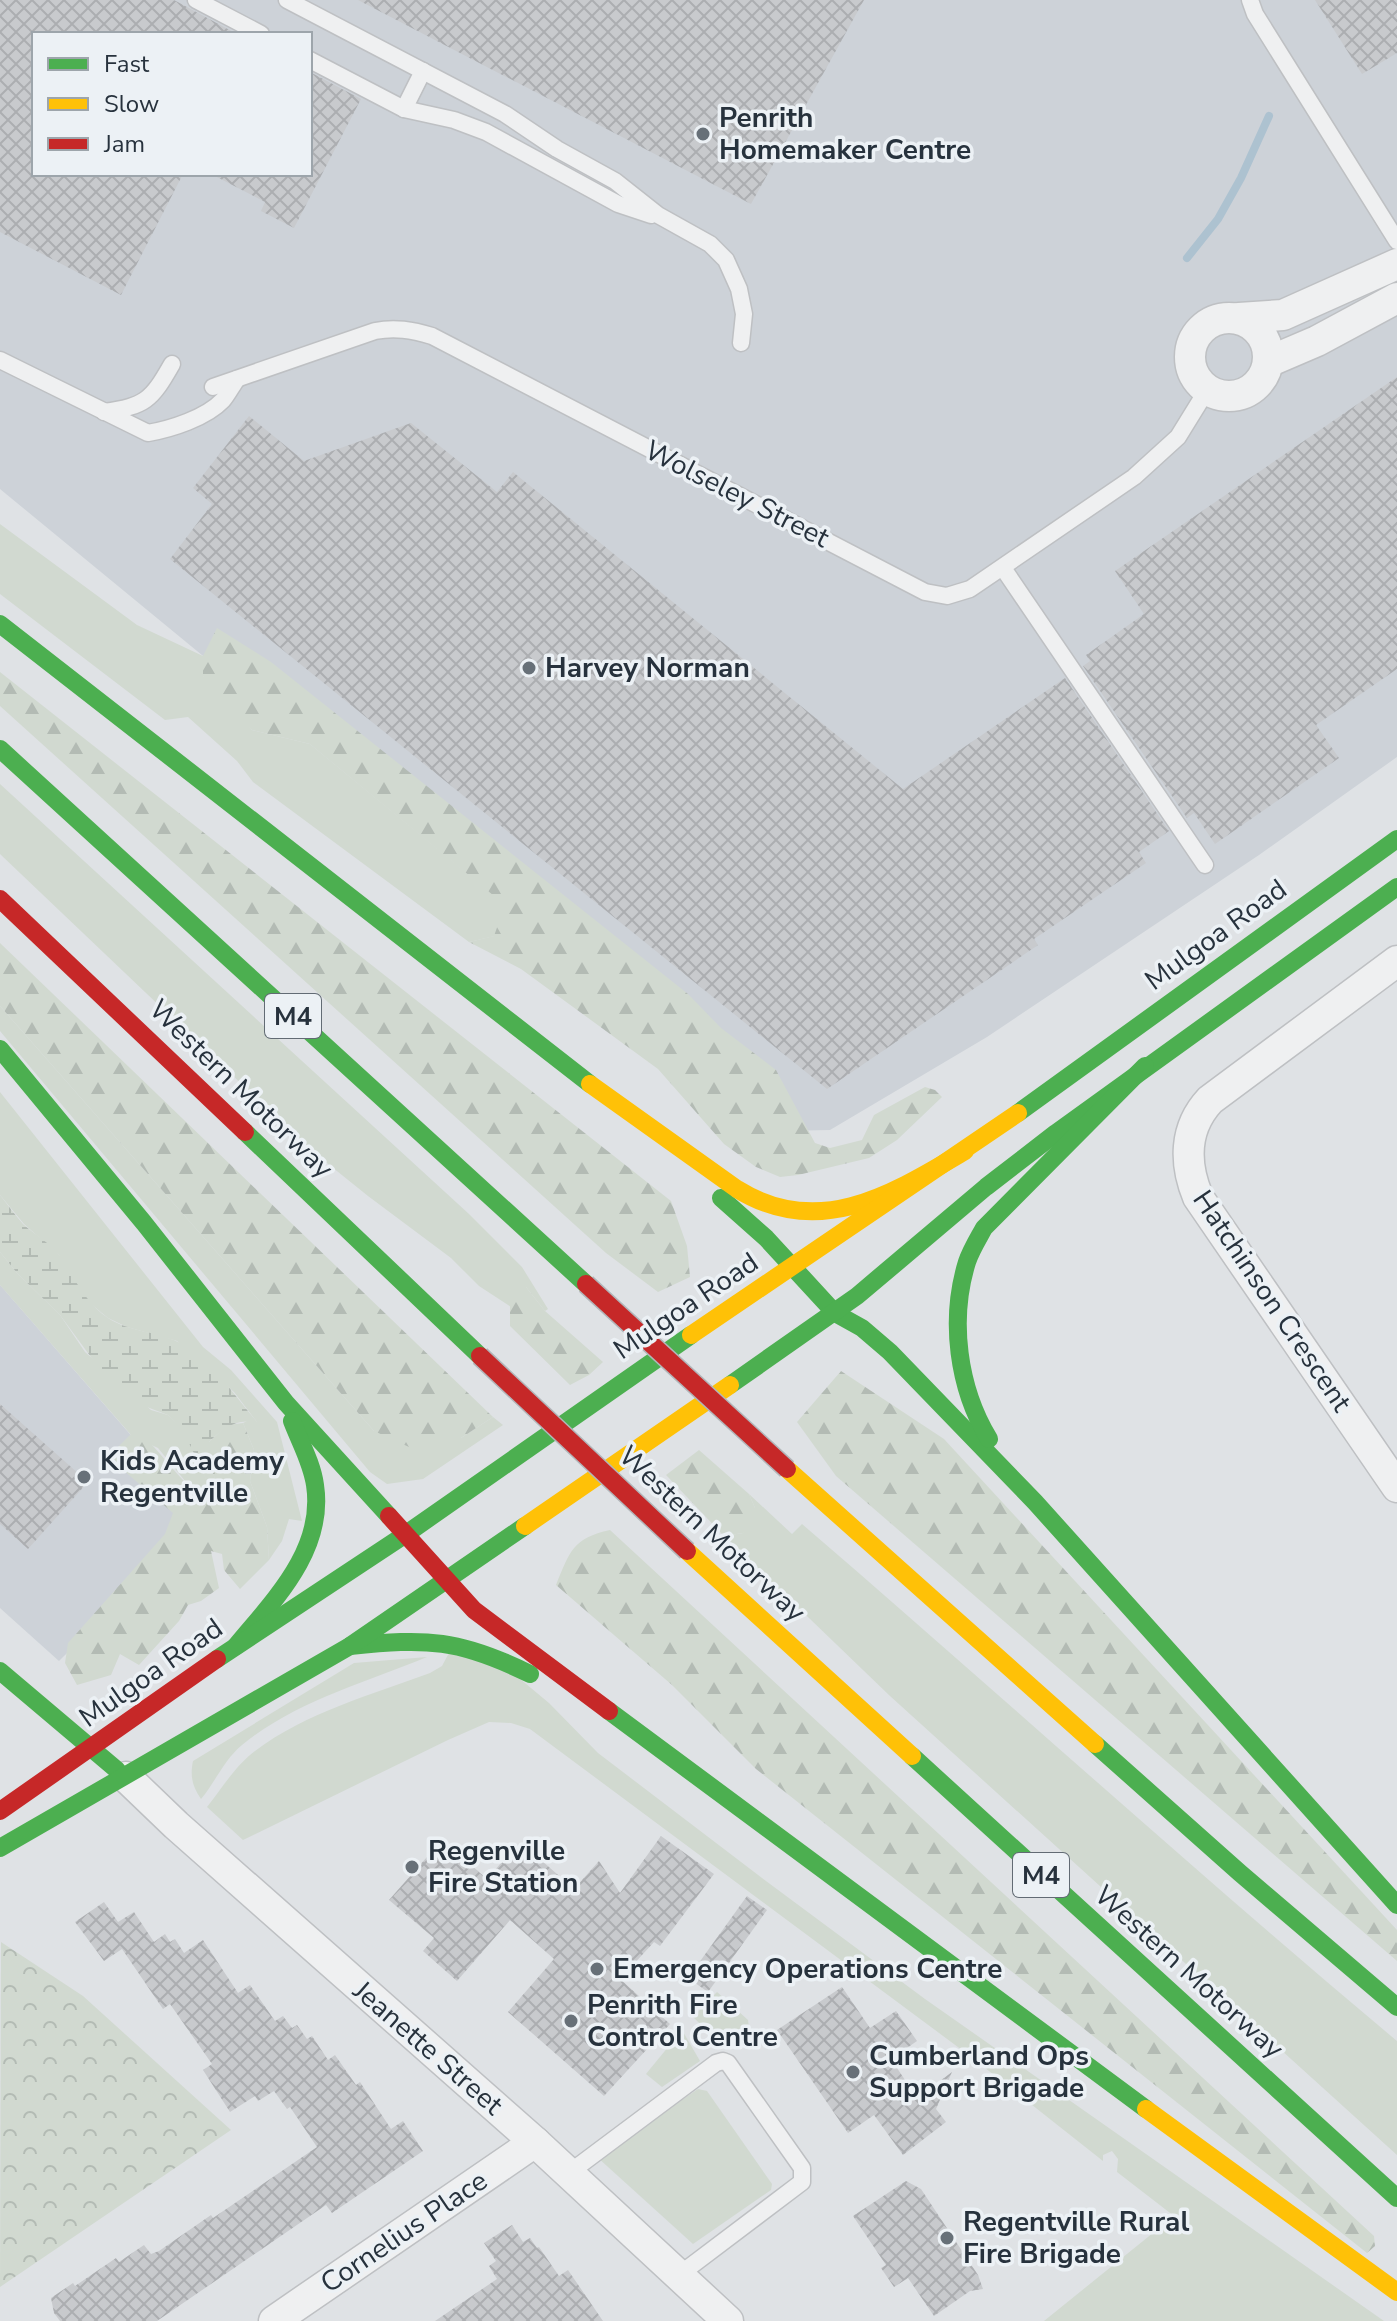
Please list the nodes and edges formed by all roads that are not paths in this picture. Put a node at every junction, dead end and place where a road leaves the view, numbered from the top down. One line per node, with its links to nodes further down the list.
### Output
1 (196, 0): 4 (lane)
2 (287, 0): 6 (lane)
3 (1250, 0): 9 (lane)
4 (257, 32)
5 (312, 61): 7 (lane)
6 (423, 71): 7 (lane); 8 (lane)
7 (404, 109): 8 (lane)
8 (671, 223): 13 (lane)
9 (1397, 241)
10 (1397, 264): 12 (street)
11 (1397, 298): 15 (street)
12 (1239, 318): 15 (street); 19 (street)
13 (741, 343)
14 (0, 360): 20 (lane)
15 (1268, 362): 19 (street)
16 (172, 364): 20 (lane)
17 (237, 379): 18 (lane, Wolseley Street); 20 (lane); 21 (lane, Wolseley Street)
18 (213, 387)
19 (1207, 390): 21 (lane, Wolseley Street)
20 (102, 412)
21 (1003, 568): 25 (lane)
22 (0, 624): 31 (main road)
23 (0, 749): 49 (main road, M4, bridge)
24 (1397, 839): 32 (main road, Mulgoa Road)
25 (1205, 865)
26 (1397, 887): 30 (main road)
27 (0, 899): 52 (main road, Western Motorway / M4, bridge)
28 (1397, 961): 36 (street, Hatchinson Crescent)
29 (0, 1049): 35 (main road)
30 (1145, 1066): 34 (main road); 37 (main road)
31 (612, 1101): 32 (main road); 33 (main road)
32 (965, 1151): 33 (main road, Mulgoa Road)
33 (794, 1267): 34 (main road); 38 (main road, Mulgoa Road)
34 (835, 1313): 37 (main road); 39 (main road)
35 (286, 1403): 38 (main road); 40 (main road)
36 (1397, 1487)
37 (1035, 1502): 48 (main road)
38 (406, 1534): 39 (main road); 40 (main road, Mulgoa Road)
39 (447, 1580): 41 (main road); 43 (main road)
40 (236, 1646): 44 (main road, Mulgoa Road)
41 (350, 1646): 43 (main road); 45 (main road)
42 (0, 1671): 44 (main road)
43 (630, 1728): 54 (main road)
44 (90, 1750): 45 (main road); 46 (main road, Mulgoa Road)
45 (126, 1777): 47 (main road); 50 (street, Jeanette Street)
46 (0, 1811)
47 (0, 1848)
48 (1397, 1905)
49 (1397, 2007)
50 (535, 2142): 51 (street, Jeanette Street); 55 (street, Cornelius Place)
51 (569, 2173): 53 (street, Jeanette Street); 53 (lane)
52 (1397, 2198)
53 (679, 2275): 56 (street, Jeanette Street)
54 (1397, 2292)
55 (274, 2321)
56 (728, 2321)

